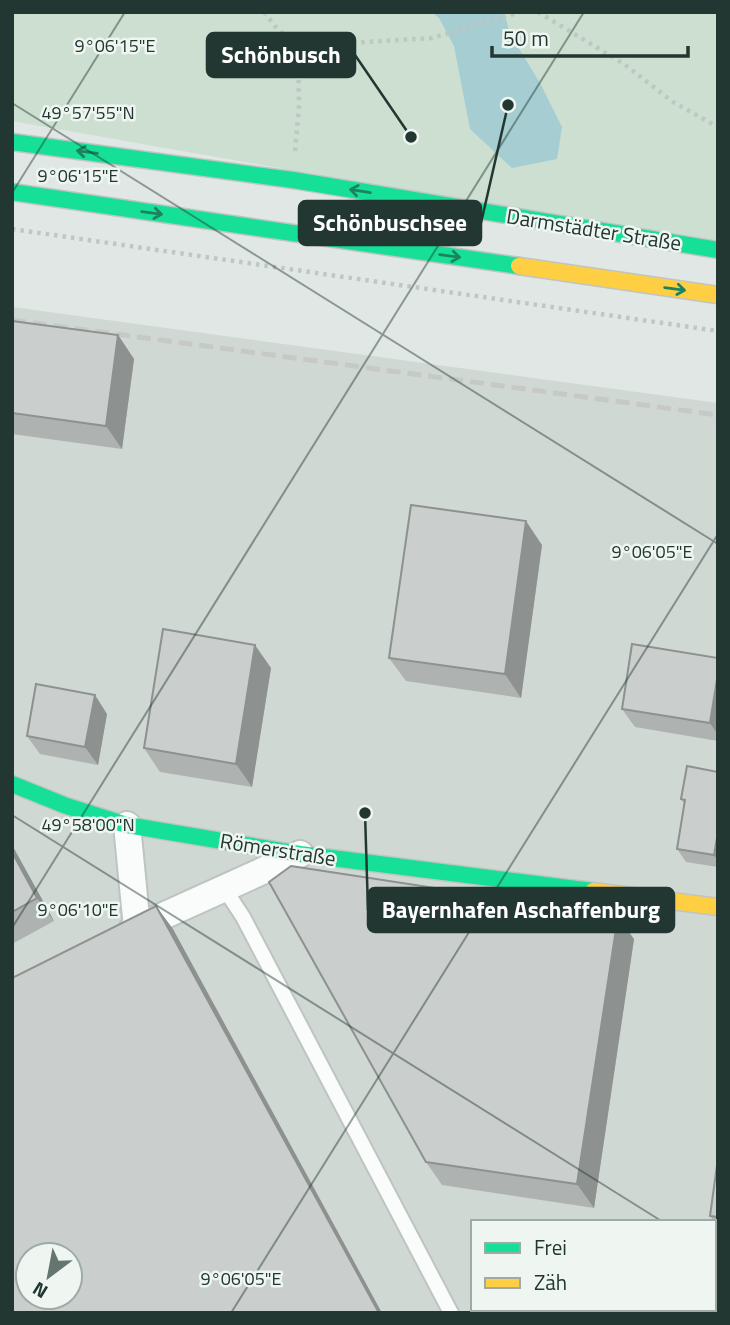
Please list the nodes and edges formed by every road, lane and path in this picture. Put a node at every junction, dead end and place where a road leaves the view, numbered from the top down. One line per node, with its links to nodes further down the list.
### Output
1 (264, 12): 4 (path)
2 (520, 12): 4 (path)
3 (538, 12): 5 (path)
4 (298, 44): 7 (path)
5 (718, 127)
6 (12, 142): 7 (main road, Darmstädter Straße, one-way to 6)
7 (293, 180): 10 (main road, Darmstädter Straße, one-way to 7)
8 (12, 192): 11 (main road, one-way to 11)
9 (12, 229): 12 (path)
10 (718, 250)
11 (718, 295)
12 (718, 331)
13 (12, 784): 14 (main road, Römerstraße)
14 (127, 825): 15 (main road, Römerstraße); 18 (street)
15 (300, 854): 16 (street); 17 (main road, Römerstraße)
16 (224, 888): 18 (street); 20 (lane)
17 (718, 907)
18 (137, 928): 19 (street)
19 (112, 940)
20 (452, 1313)

